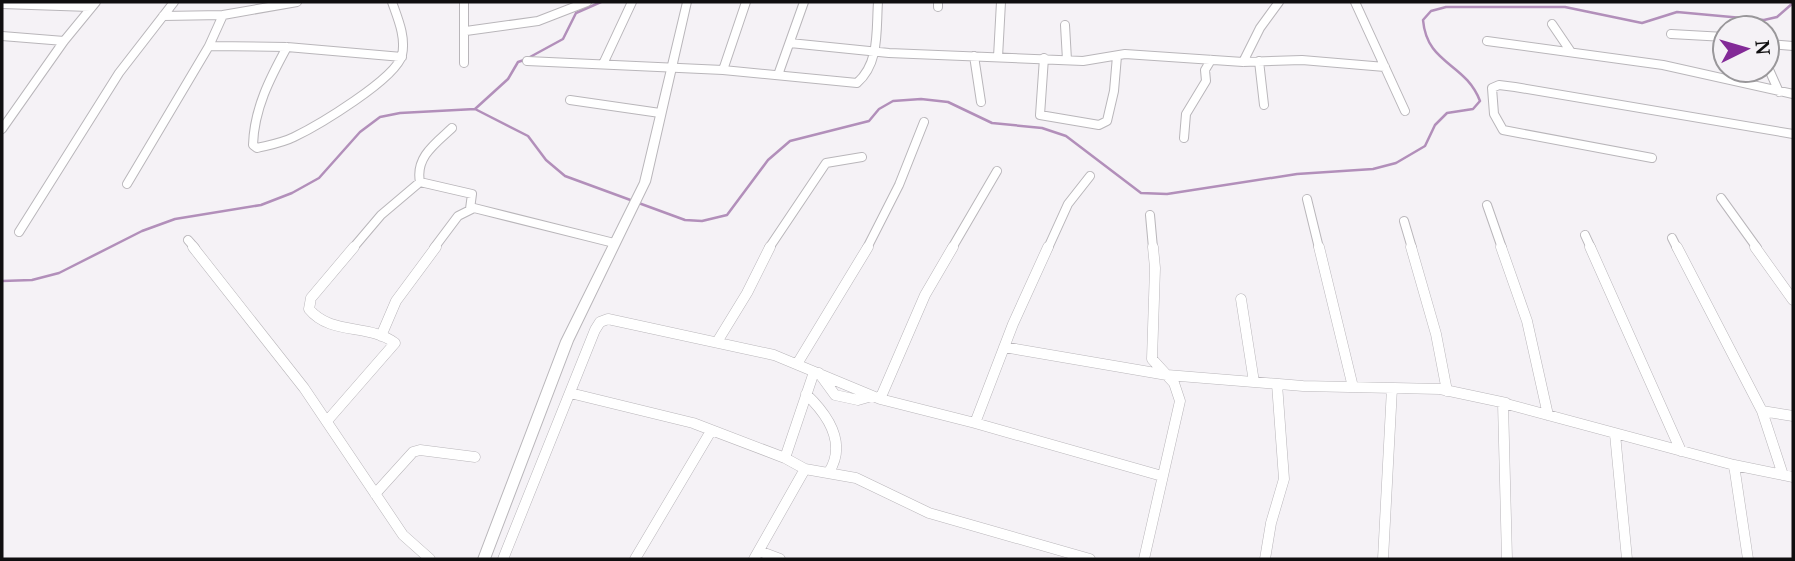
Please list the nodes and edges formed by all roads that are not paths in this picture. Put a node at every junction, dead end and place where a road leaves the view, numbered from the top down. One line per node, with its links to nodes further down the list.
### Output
1 (174, 2): 17 (street)
2 (297, 2): 16 (street)
3 (392, 2): 32 (street)
4 (465, 2): 20 (street)
5 (587, 2): 20 (street)
6 (632, 2): 42 (street)
7 (687, 2): 44 (street)
8 (746, 2): 45 (street)
9 (804, 2): 26 (street)
10 (878, 2): 29 (street)
11 (1001, 2): 34 (street)
12 (1279, 2): 40 (street)
13 (1355, 2): 43 (street)
14 (2, 4): 15 (street)
15 (93, 4): 24 (street)
16 (223, 15): 17 (street); 27 (street)
17 (163, 16): 72 (street)
18 (1552, 24): 30 (street)
19 (1065, 25): 36 (street)
20 (466, 31): 41 (street)
21 (1671, 34): 23 (street)
22 (2, 36): 24 (street)
23 (1711, 36)
24 (64, 41): 57 (street)
25 (1487, 41): 30 (street)
26 (790, 43): 29 (street); 46 (street)
27 (209, 46): 28 (street); 65 (street)
28 (287, 47): 32 (street); 32 (street)
29 (875, 51): 33 (street); 46 (street)
30 (1571, 52): 48 (street)
31 (1116, 56): 35 (street); 36 (street); 37 (street)
32 (402, 57)
33 (974, 57): 34 (street); 51 (street)
34 (998, 57): 35 (street)
35 (1044, 58): 36 (street)
36 (1067, 60)
37 (1211, 60): 40 (street); 59 (street)
38 (527, 61): 42 (street)
39 (1259, 61): 40 (street); 43 (street); 52 (street)
40 (1243, 62)
41 (464, 63)
42 (603, 64): 44 (street)
43 (1385, 67): 53 (street)
44 (670, 68): 45 (street); 54 (street)
45 (723, 70): 46 (street)
46 (778, 75)
47 (1775, 84): 48 (street)
48 (1779, 92): 49 (street)
49 (1793, 94)
50 (570, 100): 54 (street)
51 (981, 102)
52 (1264, 105)
53 (1405, 111)
54 (660, 113): 76 (street)
55 (925, 122): 82 (street)
56 (452, 128): 64 (street)
57 (2, 129)
58 (1793, 134): 61 (street)
59 (1184, 138)
60 (862, 157): 80 (street)
61 (1652, 158)
62 (997, 171): 92 (street)
63 (1090, 176): 81 (street)
64 (420, 182): 69 (street); 79 (street)
65 (127, 184)
66 (1721, 198): 78 (street)
67 (1307, 199): 87 (street)
68 (1487, 205): 95 (street)
69 (470, 209): 76 (street); 79 (street)
70 (1150, 215): 84 (street)
71 (1404, 221): 89 (street)
72 (19, 232)
73 (1585, 235): 101 (street)
74 (1672, 237): 94 (street)
75 (188, 240): 97 (street)
76 (614, 243): 112 (street)
77 (1241, 299): 85 (street)
78 (1793, 300)
79 (381, 336): 97 (street)
80 (717, 342): 82 (street); 90 (street)
81 (1004, 347): 84 (street); 98 (street)
82 (797, 364): 83 (street)
83 (816, 373): 91 (street); 92 (street)
84 (1167, 375): 85 (street); 107 (street)
85 (1254, 382): 86 (street)
86 (1277, 384): 87 (street); 118 (street)
87 (1353, 387): 88 (street)
88 (1392, 388): 89 (street); 119 (street)
89 (1447, 391): 93 (street)
90 (570, 393): 99 (street); 113 (street)
91 (806, 394): 103 (street); 106 (street)
92 (876, 398): 98 (street)
93 (1506, 403): 95 (street); 120 (street)
94 (1762, 411): 96 (street); 108 (street)
95 (1548, 415): 100 (street)
96 (1793, 416)
97 (327, 421): 109 (street)
98 (975, 423): 107 (street)
99 (710, 431): 103 (street); 114 (street)
100 (1615, 434): 101 (street); 121 (street)
101 (1681, 451): 104 (street)
102 (475, 457): 109 (street)
103 (785, 458): 105 (street)
104 (1734, 465): 108 (street); 122 (street)
105 (805, 469): 106 (street); 110 (street)
106 (829, 472): 116 (street)
107 (1162, 476): 117 (street)
108 (1788, 476)
109 (375, 494): 111 (street)
110 (757, 555): 115 (street)
111 (430, 559)
112 (484, 559)
113 (503, 559)
114 (635, 559)
115 (780, 559)
116 (1090, 559)
117 (1144, 559)
118 (1265, 559)
119 (1383, 559)
120 (1507, 559)
121 (1628, 559)
122 (1748, 559)

